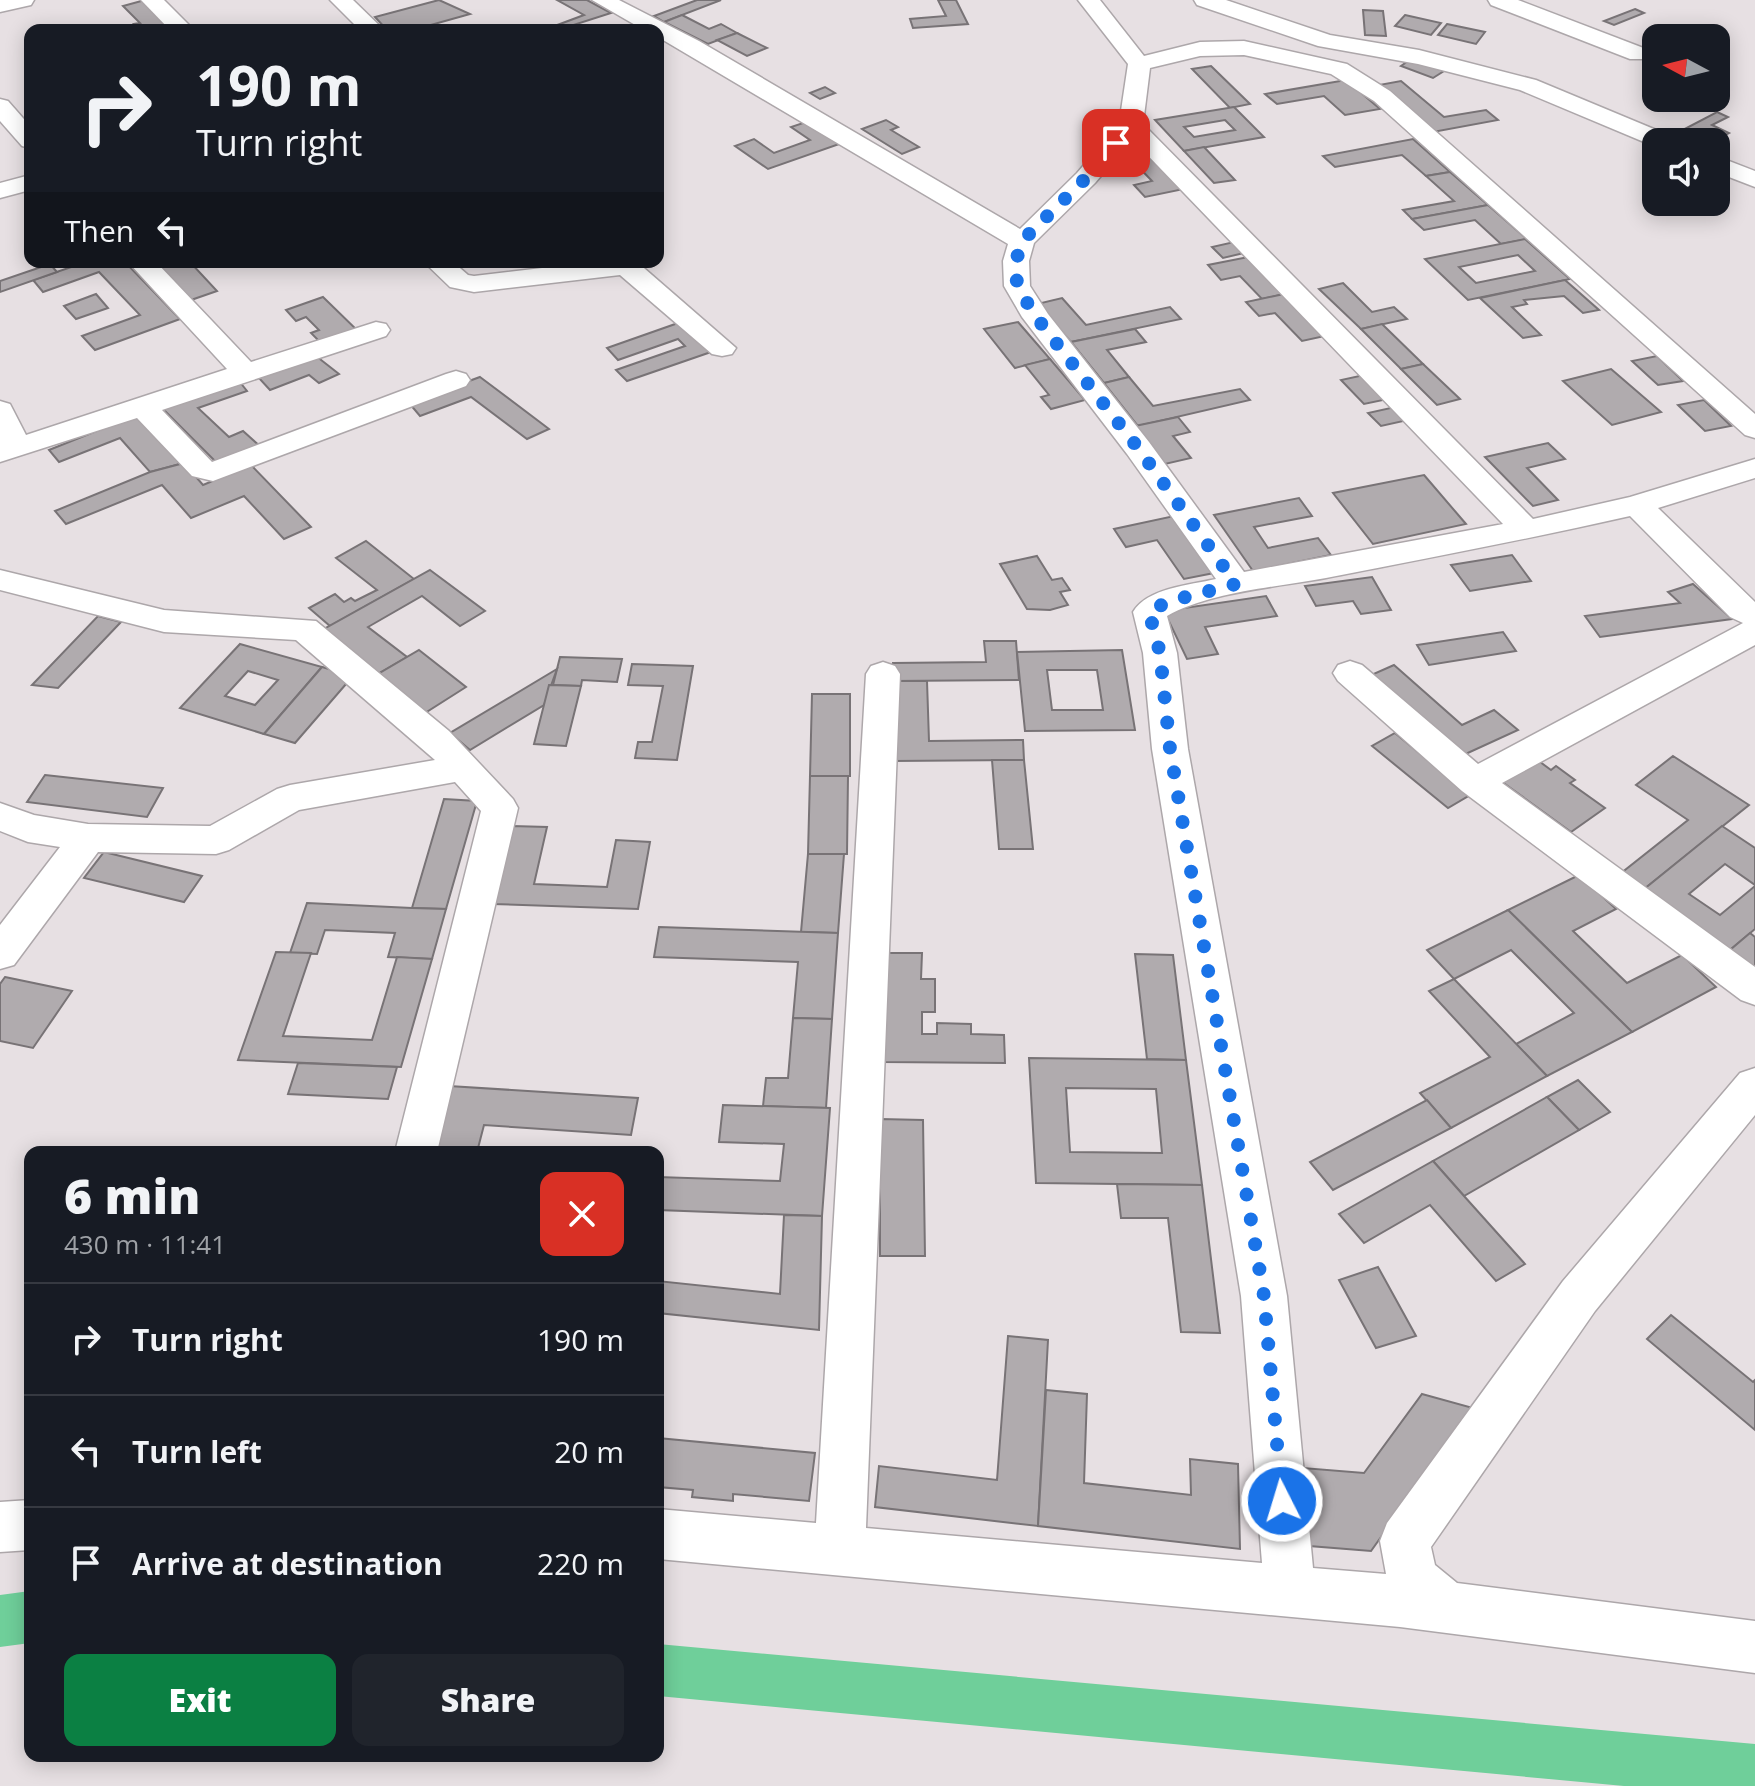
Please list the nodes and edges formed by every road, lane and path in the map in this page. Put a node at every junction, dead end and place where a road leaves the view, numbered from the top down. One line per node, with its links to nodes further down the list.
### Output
1 (23, 0): 8 (street)
2 (152, 0): 9 (street)
3 (341, 0): 10 (street)
4 (603, 0): 11 (street)
5 (1089, 0): 14 (street)
6 (1205, 0): 17 (street)
7 (1499, 0): 13 (street)
8 (0, 6)
9 (177, 24)
10 (367, 24)
11 (649, 24)
12 (664, 32): 23 (street)
13 (1638, 54)
14 (1139, 64): 16 (street); 34 (street)
15 (0, 106): 18 (street)
16 (1131, 125): 23 (street); 38 (street)
17 (1642, 132)
18 (24, 134)
19 (1730, 169): 20 (street)
20 (1755, 180)
21 (24, 184): 22 (street)
22 (0, 191)
23 (1022, 241): 40 (street)
24 (147, 268): 30 (street)
25 (444, 268): 26 (street)
26 (594, 268)
27 (629, 268): 29 (street)
28 (376, 330): 30 (street)
29 (722, 348)
30 (246, 373): 32 (street)
31 (456, 380): 32 (street)
32 (141, 405): 35 (street)
33 (0, 410): 35 (street)
34 (1755, 429)
35 (8, 450)
36 (1755, 468): 37 (street)
37 (1637, 505): 38 (street); 41 (street)
38 (1526, 530): 40 (street)
39 (0, 580): 45 (street)
40 (1236, 584): 57 (street)
41 (1755, 616)
42 (1755, 631): 46 (street)
43 (1350, 673): 46 (street)
44 (883, 674): 56 (street)
45 (463, 768): 48 (street); 52 (street)
46 (1475, 782): 50 (street)
47 (0, 816): 48 (street)
48 (88, 838): 49 (street)
49 (0, 953)
50 (1755, 989)
51 (1755, 1085): 58 (street)
52 (417, 1146)
53 (24, 1525): 54 (street)
54 (0, 1527)
55 (664, 1534): 56 (street)
56 (840, 1549): 57 (street)
57 (1290, 1590): 58 (street)
58 (1445, 1606): 59 (street)
59 (1755, 1647)

